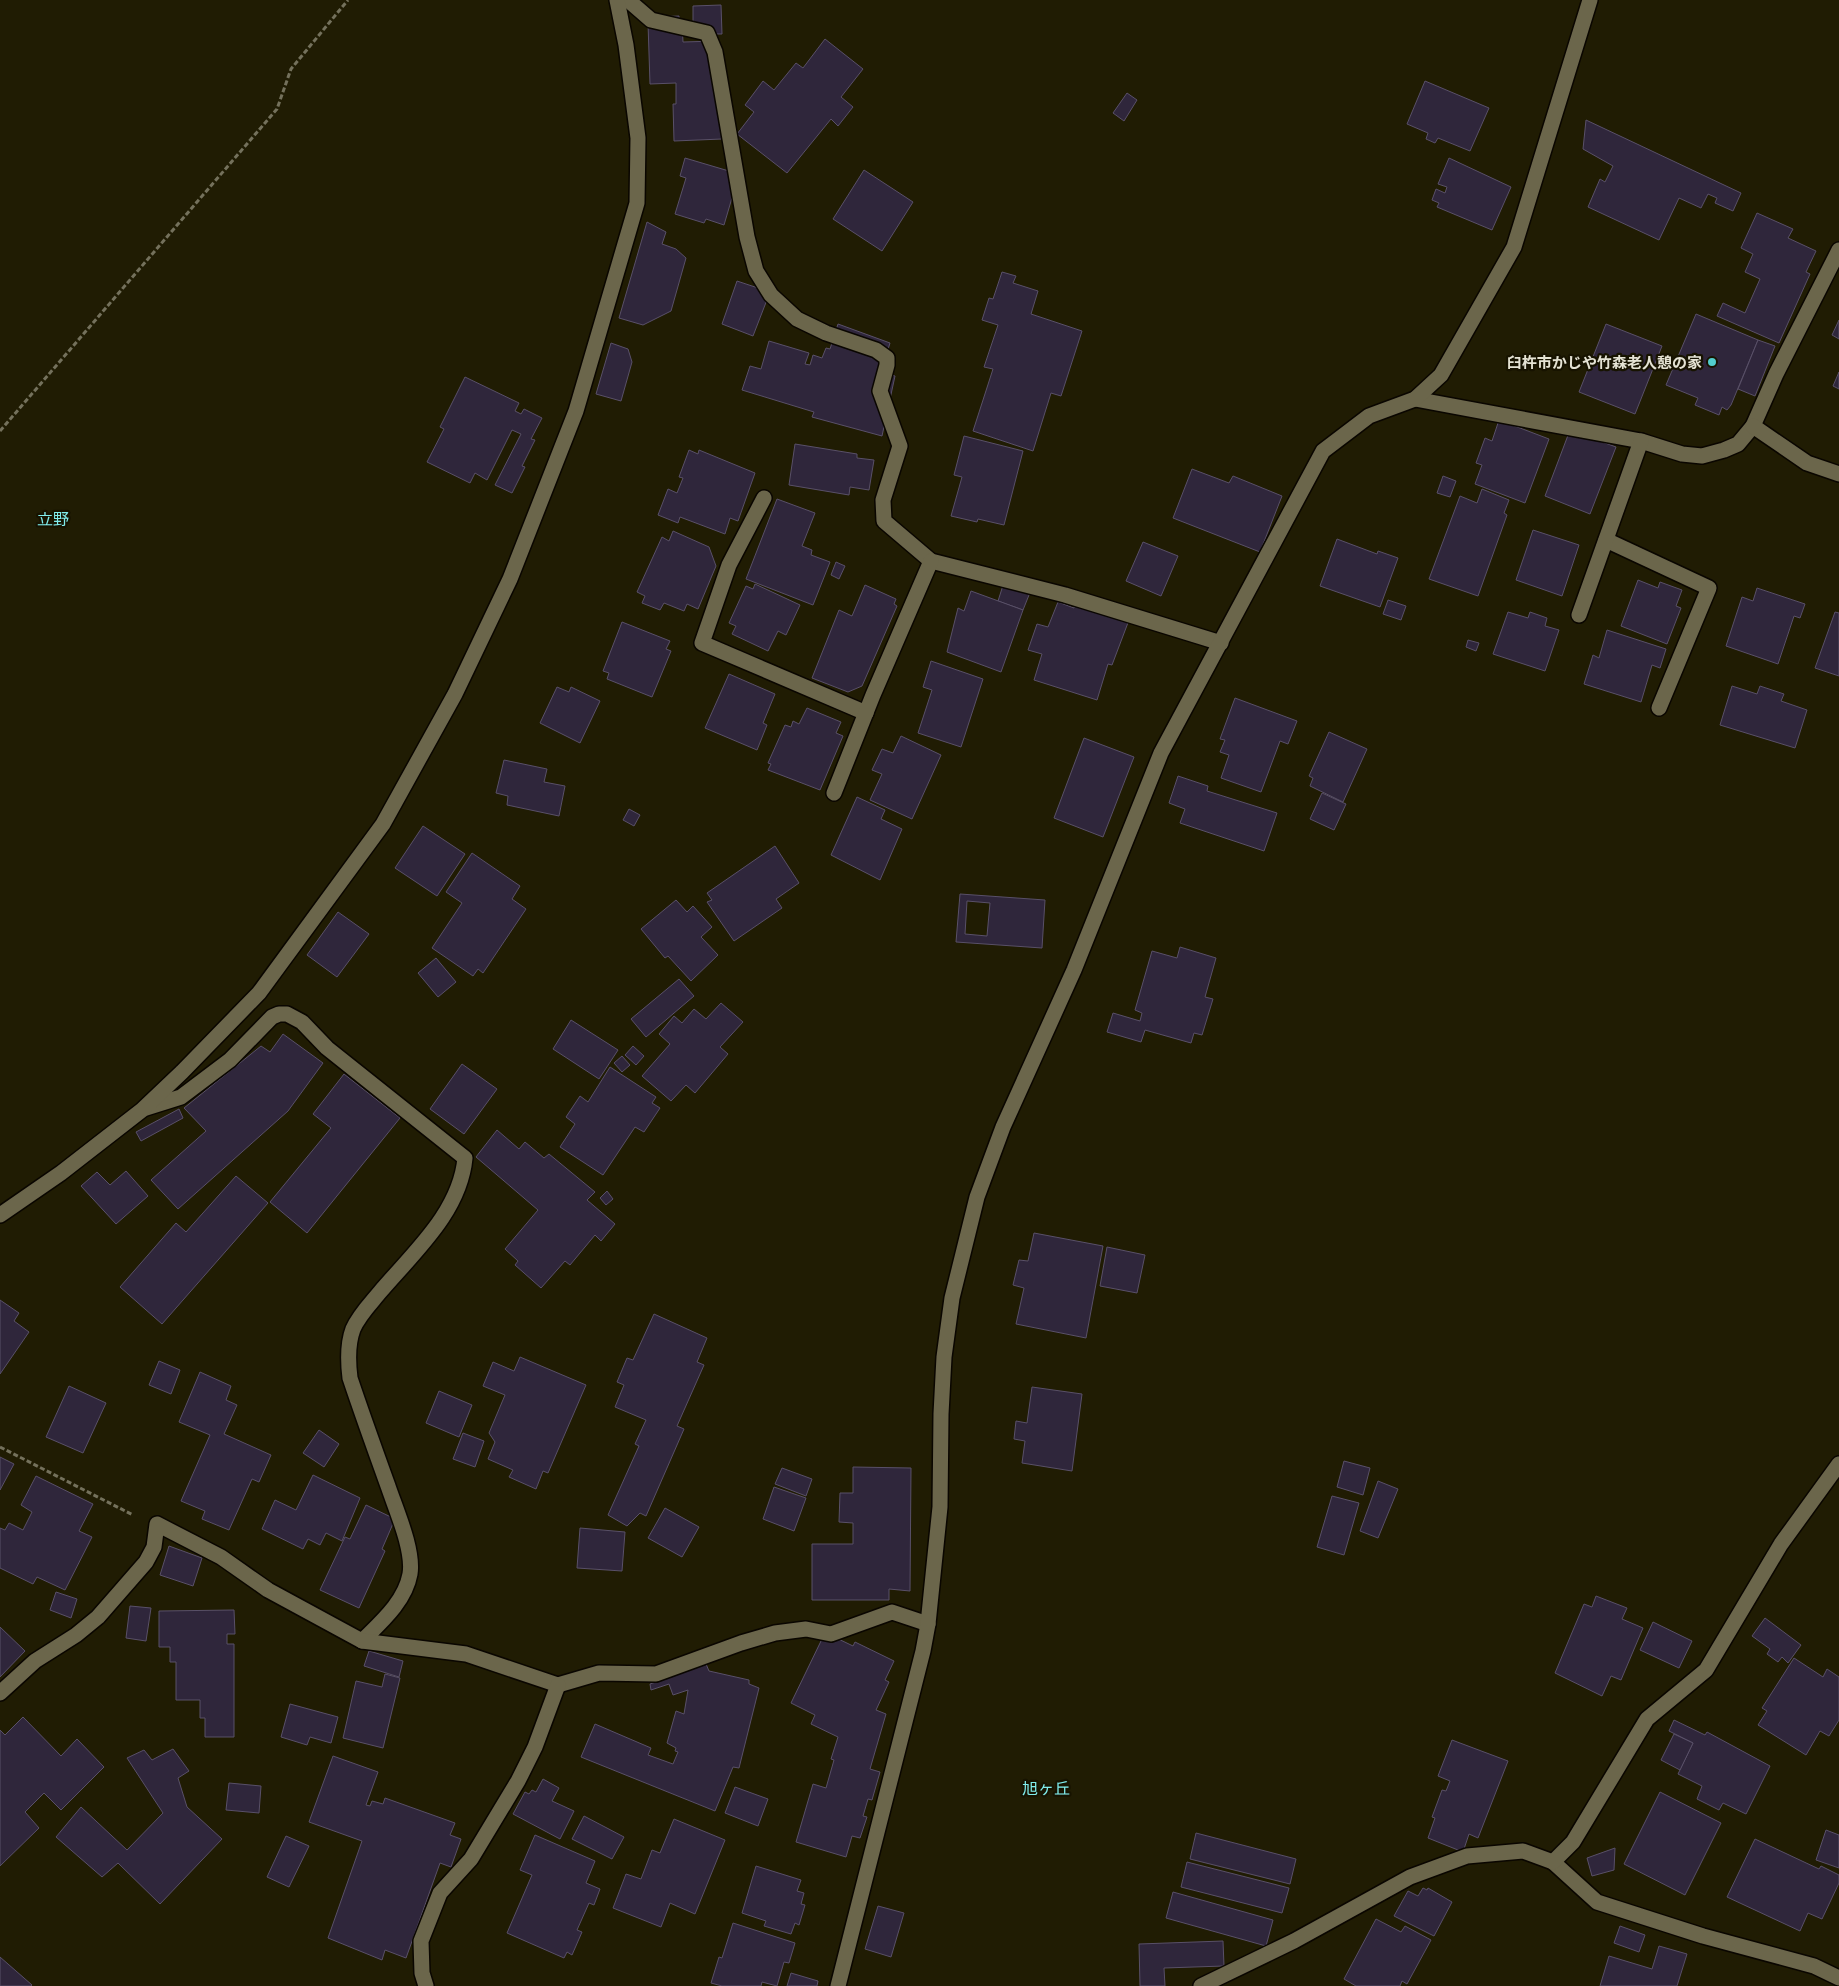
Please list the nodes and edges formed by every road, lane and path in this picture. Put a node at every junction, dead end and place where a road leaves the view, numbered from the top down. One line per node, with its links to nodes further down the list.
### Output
1 (348, 0): 8 (path)
2 (617, 0): 19 (street)
3 (628, 0): 13 (street)
4 (1590, 0): 6 (street)
5 (1839, 250): 7 (street)
6 (1415, 399): 9 (street); 15 (street)
7 (1753, 426): 9 (street); 10 (street)
8 (0, 431)
9 (1641, 441): 12 (street)
10 (1839, 474)
11 (764, 498): 17 (street)
12 (1606, 540): 14 (street); 16 (street)
13 (931, 561): 15 (street); 17 (street)
14 (1579, 615)
15 (1220, 643): 24 (street)
16 (1660, 708)
17 (866, 713): 18 (street)
18 (834, 793)
19 (142, 1110): 20 (street); 25 (street)
20 (0, 1215)
21 (0, 1447): 23 (path)
22 (1839, 1464): 28 (street)
23 (156, 1524): 25 (street); 27 (street)
24 (928, 1624): 26 (street); 31 (street)
25 (362, 1641): 26 (street)
26 (558, 1685): 30 (street)
27 (0, 1693)
28 (1553, 1862): 29 (street); 32 (street)
29 (1839, 1978)
30 (426, 1986)
31 (838, 1986)
32 (1201, 1986)

